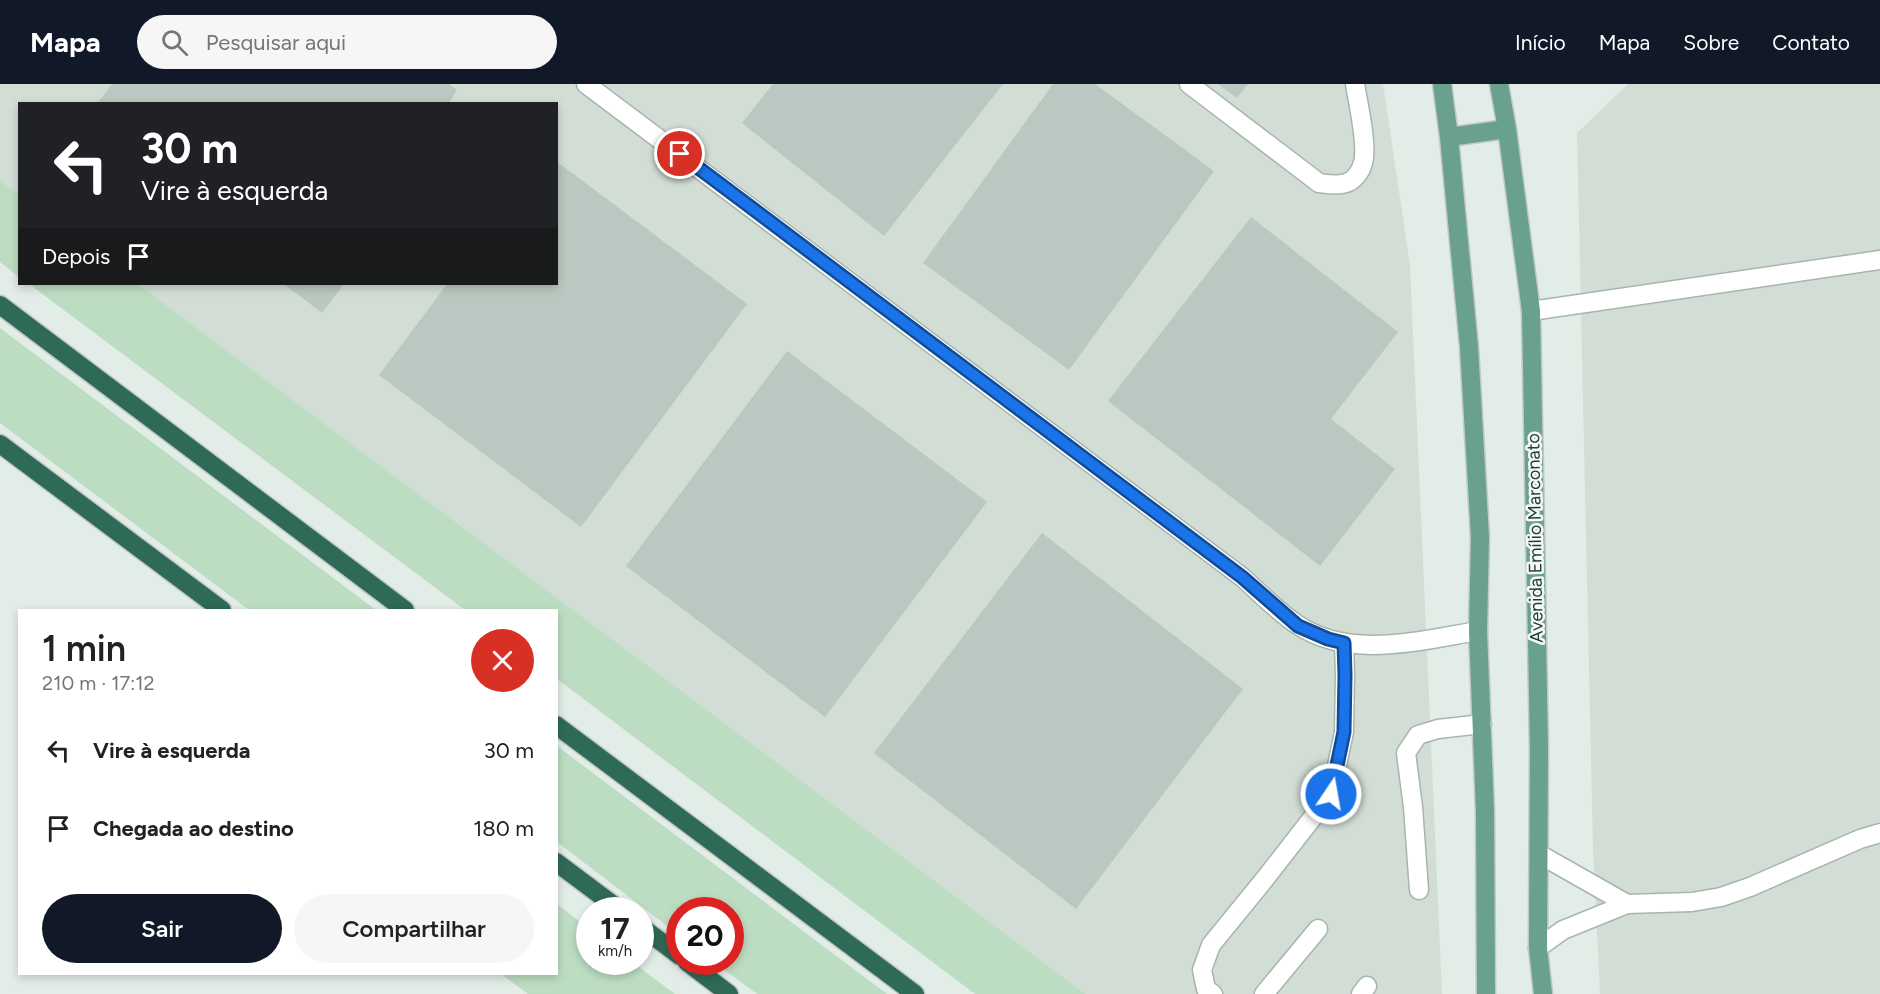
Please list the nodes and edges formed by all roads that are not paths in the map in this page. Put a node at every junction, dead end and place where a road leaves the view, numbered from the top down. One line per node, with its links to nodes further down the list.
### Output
1 (586, 84): 15 (lane)
2 (1189, 84): 3 (lane)
3 (1355, 84)
4 (1442, 84): 7 (main road)
5 (1499, 84): 6 (main road, Avenida Emílio Marconato)
6 (1507, 129): 7 (main road); 10 (main road, Avenida Emílio Marconato)
7 (1449, 137): 14 (main road)
8 (1880, 260): 10 (lane)
9 (0, 304): 13 (highway)
10 (1531, 311): 19 (main road, Avenida Emílio Marconato)
11 (0, 444): 12 (highway)
12 (221, 609)
13 (404, 609)
14 (1478, 631): 15 (lane); 16 (main road)
15 (1344, 643): 29 (lane)
16 (1482, 724): 21 (lane); 31 (main road)
17 (558, 726): 28 (highway)
18 (1880, 833): 23 (lane)
19 (1539, 854): 23 (lane); 25 (main road, Avenida Emílio Marconato)
20 (558, 864): 22 (highway)
21 (1419, 890)
22 (603, 897)
23 (1627, 904): 25 (lane)
24 (1318, 929): 30 (lane)
25 (1538, 948): 32 (main road, Avenida Emílio Marconato)
26 (704, 975): 27 (highway)
27 (729, 994)
28 (915, 994)
29 (1213, 994)
30 (1264, 994)
31 (1486, 994)
32 (1543, 994)

